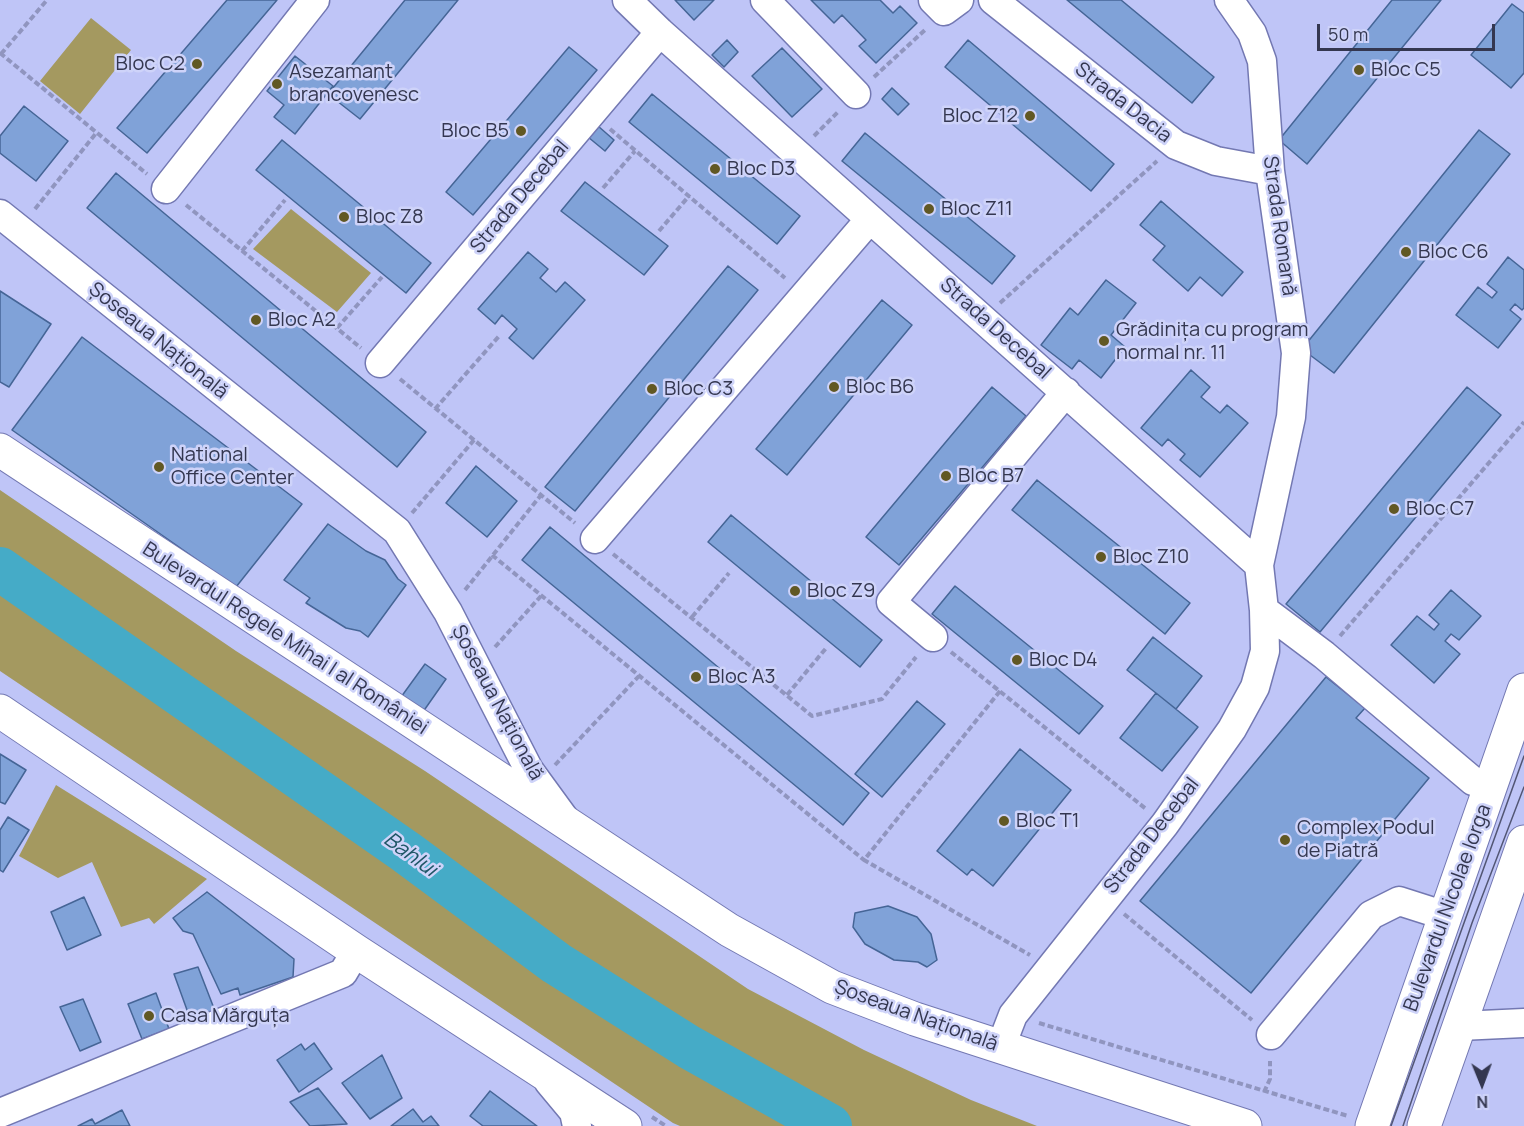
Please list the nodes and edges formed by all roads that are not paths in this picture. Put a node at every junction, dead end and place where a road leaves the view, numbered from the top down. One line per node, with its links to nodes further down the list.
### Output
1 (315, 0): 11 (street)
2 (627, 0): 8 (street, Strada Decebal)
3 (765, 0): 9 (street)
4 (933, 0): 5 (street)
5 (959, 0)
6 (993, 0): 10 (street, Strada Dacia)
7 (1228, 0): 10 (street, Strada Romană)
8 (660, 32): 12 (street, Strada Decebal); 14 (street, Strada Decebal)
9 (856, 94)
10 (1270, 171): 18 (street, Strada Romană)
11 (166, 189)
12 (870, 219): 15 (street, Strada Decebal); 17 (street)
13 (9, 222): 24 (street, Șoseaua Națională)
14 (380, 363)
15 (1066, 392): 18 (street, Strada Decebal); 20 (street, Strada Decebal)
16 (0, 450): 24 (main road, Bulevardul Regele Mihai I al României)
17 (595, 539)
18 (1259, 565): 19 (street, Strada Decebal)
19 (1264, 610): 23 (street); 31 (street, Strada Decebal)
20 (933, 637)
21 (1524, 690): 23 (main road, Bulevardul Nicolae Iorga)
22 (0, 711): 27 (main road)
23 (1491, 787): 26 (main road, Bulevardul Nicolae Iorga)
24 (571, 827): 31 (main road, Șoseaua Națională)
25 (1524, 842): 29 (main road)
26 (1446, 916): 30 (street); 34 (main road, Bulevardul Nicolae Iorga)
27 (356, 951): 32 (main road); 33 (street)
28 (1524, 1023): 29 (street)
29 (1460, 1026): 38 (main road)
30 (1271, 1035)
31 (1001, 1046): 37 (main road, Șoseaua Națională)
32 (542, 1074): 35 (street); 36 (main road)
33 (0, 1113)
34 (1362, 1116)
35 (577, 1126)
36 (625, 1126)
37 (1245, 1126)
38 (1424, 1126)

